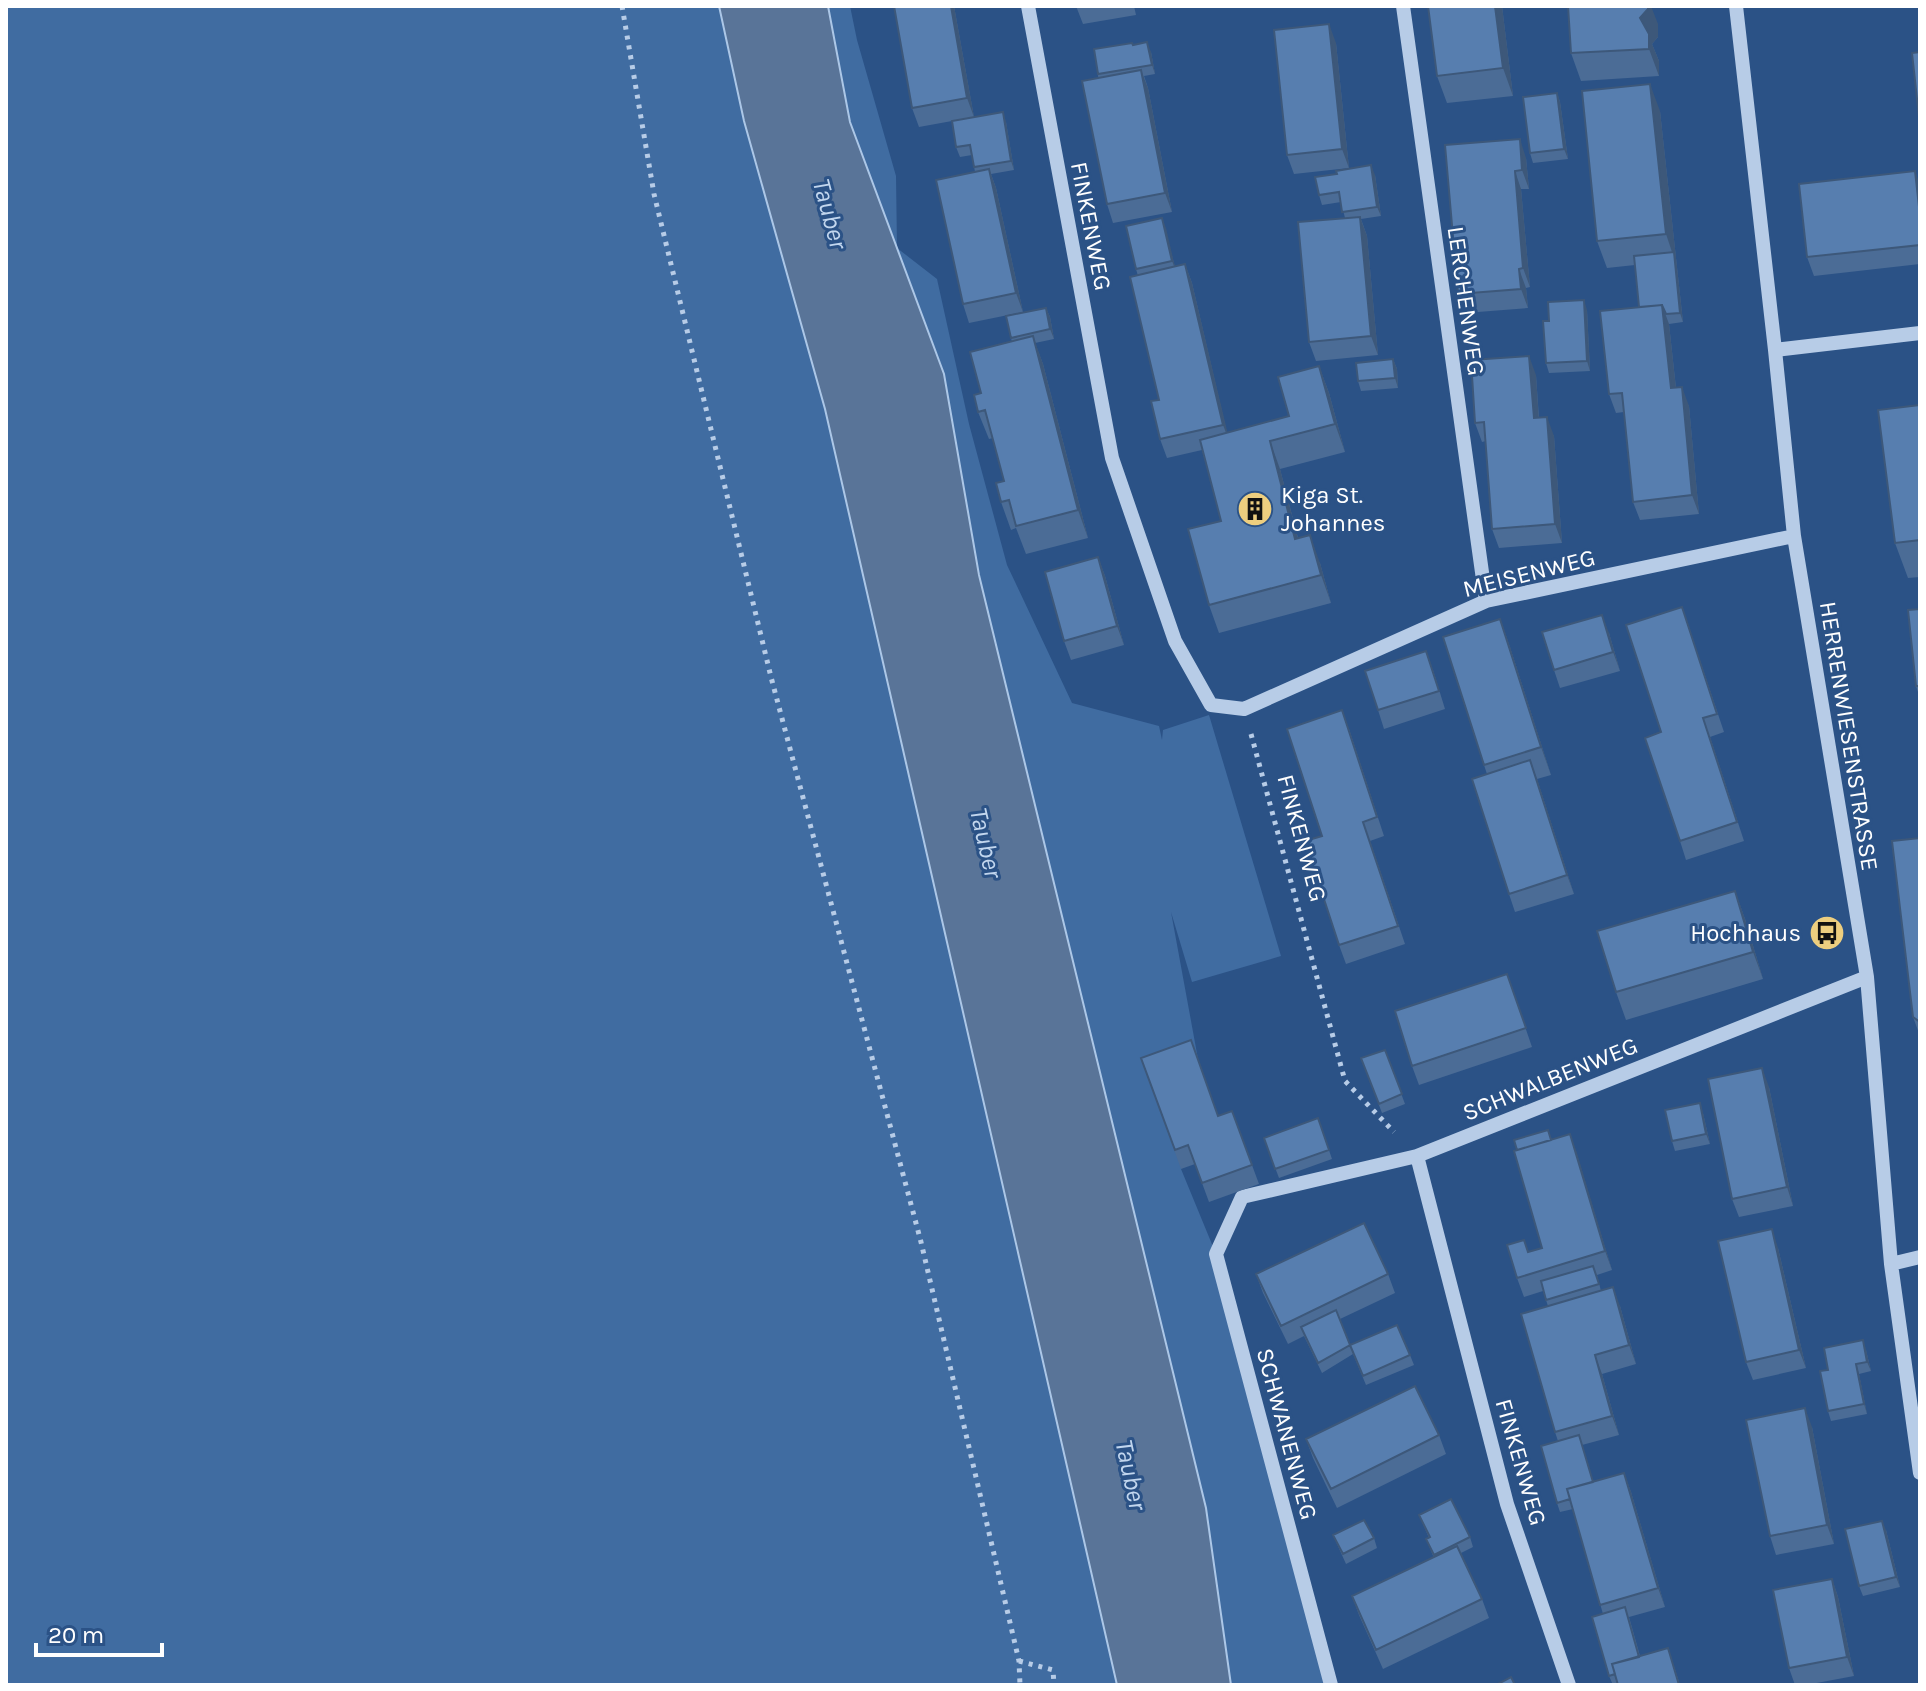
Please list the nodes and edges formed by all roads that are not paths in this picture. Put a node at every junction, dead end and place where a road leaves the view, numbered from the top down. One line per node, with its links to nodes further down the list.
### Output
1 (1028, 6): 8 (street, FINKENWEG)
2 (1403, 6): 7 (street, LERCHENWEG)
3 (1736, 6): 5 (street, HERRENWIESENSTRASSE)
4 (1920, 333): 5 (street)
5 (1775, 350): 6 (street, HERRENWIESENSTRASSE)
6 (1794, 536): 7 (street, MEISENWEG); 9 (street, HERRENWIESENSTRASSE)
7 (1486, 601): 8 (street, MEISENWEG)
8 (1244, 709)
9 (1867, 977): 10 (street, SCHWALBENWEG); 13 (street, HERRENWIESENSTRASSE)
10 (1417, 1156): 11 (street, SCHWALBENWEG); 16 (street, FINKENWEG)
11 (1242, 1197): 15 (street, SCHWANENWEG)
12 (1920, 1257): 13 (street)
13 (1891, 1264): 14 (street, HERRENWIESENSTRASSE)
14 (1920, 1473)
15 (1331, 1685)
16 (1569, 1685)

